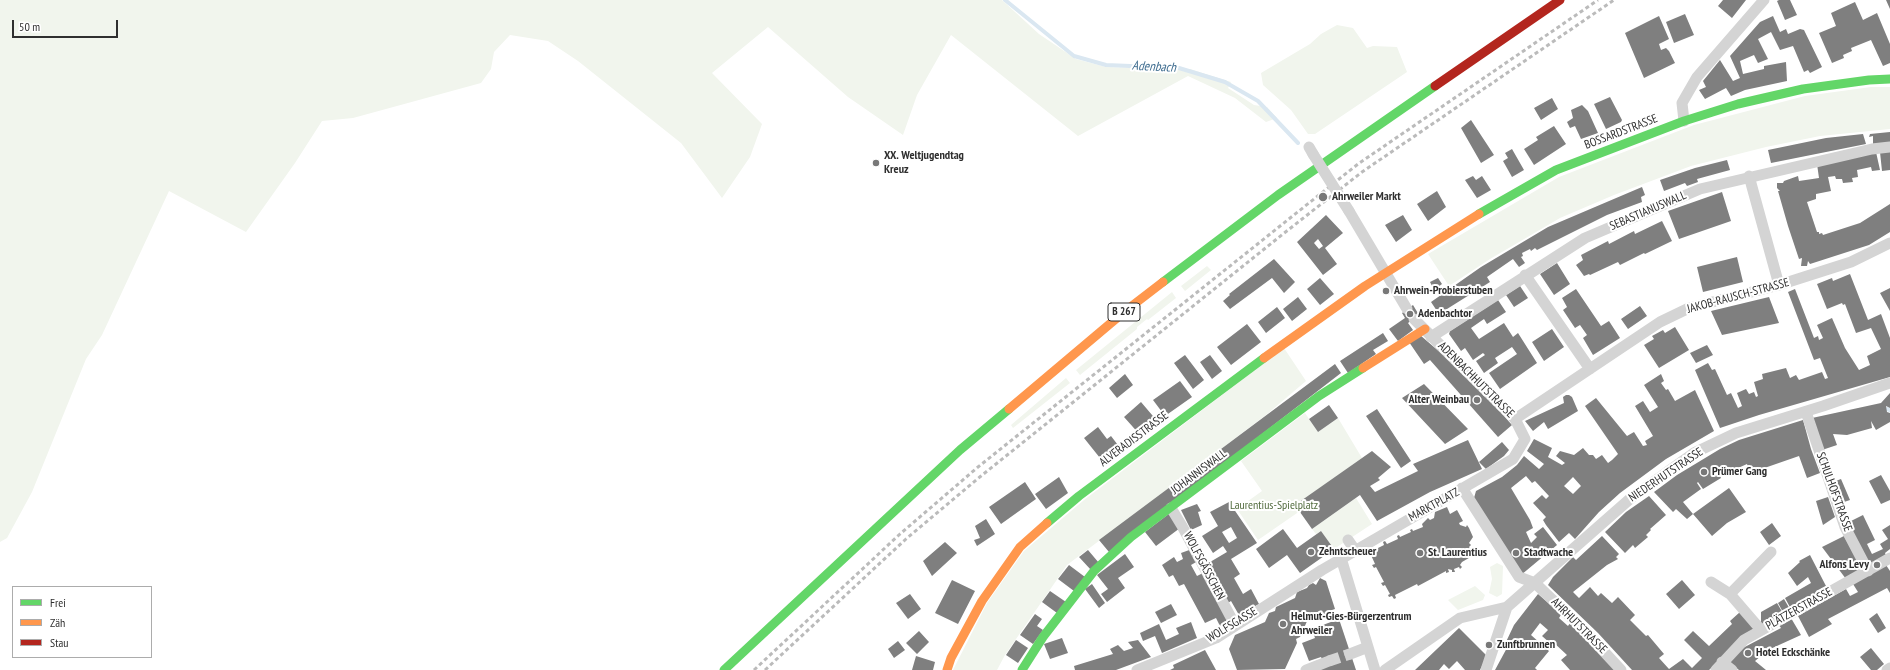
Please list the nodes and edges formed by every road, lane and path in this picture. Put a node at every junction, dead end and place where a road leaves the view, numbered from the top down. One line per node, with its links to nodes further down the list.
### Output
1 (1560, 0): 39 (street, B 267)
2 (1764, 0): 4 (street)
3 (1890, 79): 4 (street, BOSSARDSTRASSE)
4 (1684, 121): 9 (street, BOSSARDSTRASSE)
5 (1890, 147): 7 (street, SEBASTIANUSWALL)
6 (1311, 150): 9 (street, bridge)
7 (1750, 176): 10 (street, SEBASTIANUSWALL); 11 (street)
8 (1890, 243): 11 (street, JAKOB-RAUSCH-STRASSE)
9 (1386, 274): 12 (street); 40 (street, ALVERADISSTRASSE)
10 (1525, 275): 14 (street, SEBASTIANUSWALL); 15 (street)
11 (1779, 285): 15 (street, JAKOB-RAUSCH-STRASSE)
12 (1407, 309)
13 (1414, 319): 14 (street, ADENBACHHUTSTRASSE)
14 (1428, 333): 18 (street, ADENBACHHUTSTRASSE); 20 (street, JOHANNISWALL)
15 (1590, 369): 18 (street, JAKOB-RAUSCH-STRASSE)
16 (1890, 383): 17 (street, NIEDERHUTSTRASSE)
17 (1806, 412): 27 (street, SCHULHOFSTRASSE); 29 (street, NIEDERHUTSTRASSE)
18 (1515, 419): 19 (street, ADENBACHHUTSTRASSE)
19 (1462, 488): 22 (street, MARKTPLATZ); 29 (street, MARKTPLATZ)
20 (1171, 508): 32 (street, WOLFSGÄSSCHEN); 41 (street, JOHANNISWALL)
21 (1348, 540): 22 (street)
22 (1355, 550): 24 (street, MARKTPLATZ)
23 (1771, 552): 30 (street)
24 (1341, 558): 26 (street, MARKTPLATZ); 34 (street)
25 (1890, 558): 27 (street, PLÄTZERSTRASSE)
26 (1322, 570): 32 (street, WOLFSGASSE)
27 (1868, 570): 33 (street, PLÄTZERSTRASSE)
28 (1711, 582): 30 (street)
29 (1535, 583): 31 (street); 47 (street, AHRHUTSTRASSE)
30 (1730, 594): 33 (street)
31 (1507, 608): 45 (street); 46 (street)
32 (1235, 625): 42 (street, WOLFSGASSE)
33 (1761, 630): 37 (street, PLÄTZERSTRASSE)
34 (1368, 647): 35 (street); 44 (street)
35 (1350, 654)
36 (1328, 661): 43 (street)
37 (1719, 666): 48 (street)
38 (1890, 668): 49 (street)
39 (724, 670)
40 (947, 670)
41 (1022, 670)
42 (1137, 670)
43 (1306, 670)
44 (1375, 670)
45 (1385, 670)
46 (1486, 670)
47 (1622, 670)
48 (1732, 670)
49 (1887, 670)

